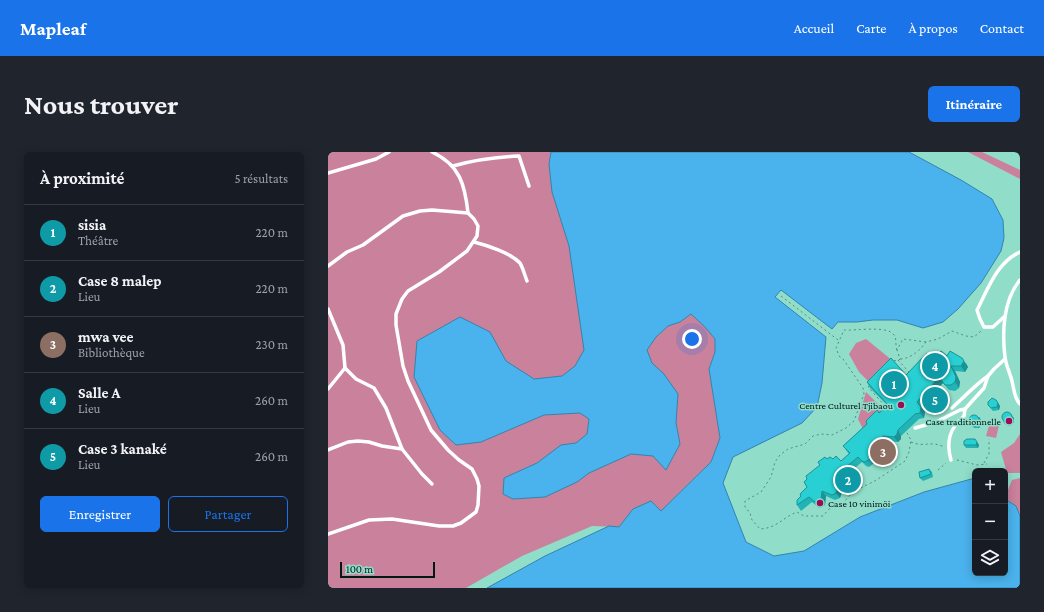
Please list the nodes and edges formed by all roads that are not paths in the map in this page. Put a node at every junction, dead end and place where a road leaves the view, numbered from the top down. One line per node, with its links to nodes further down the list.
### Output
1 (389, 152): 4 (lane)
2 (432, 152): 3 (lane)
3 (453, 166): 5 (lane); 6 (lane)
4 (328, 173)
5 (529, 186)
6 (468, 213): 7 (lane); 9 (lane)
7 (474, 242): 11 (lane); 26 (lane)
8 (1020, 252): 13 (lane)
9 (328, 266)
10 (1020, 280): 13 (lane)
11 (527, 281)
12 (328, 309): 15 (lane)
13 (1005, 316): 14 (lane)
14 (1005, 359): 16 (lane); 18 (lane)
15 (345, 368): 17 (lane); 22 (lane)
16 (988, 376): 19 (lane); 20 (lane)
17 (328, 389)
18 (1020, 404)
19 (952, 408)
20 (965, 409): 21 (lane); 24 (lane)
21 (915, 428)
22 (402, 449): 23 (lane); 25 (lane)
23 (328, 450)
24 (951, 460)
25 (432, 484)
26 (328, 534)

